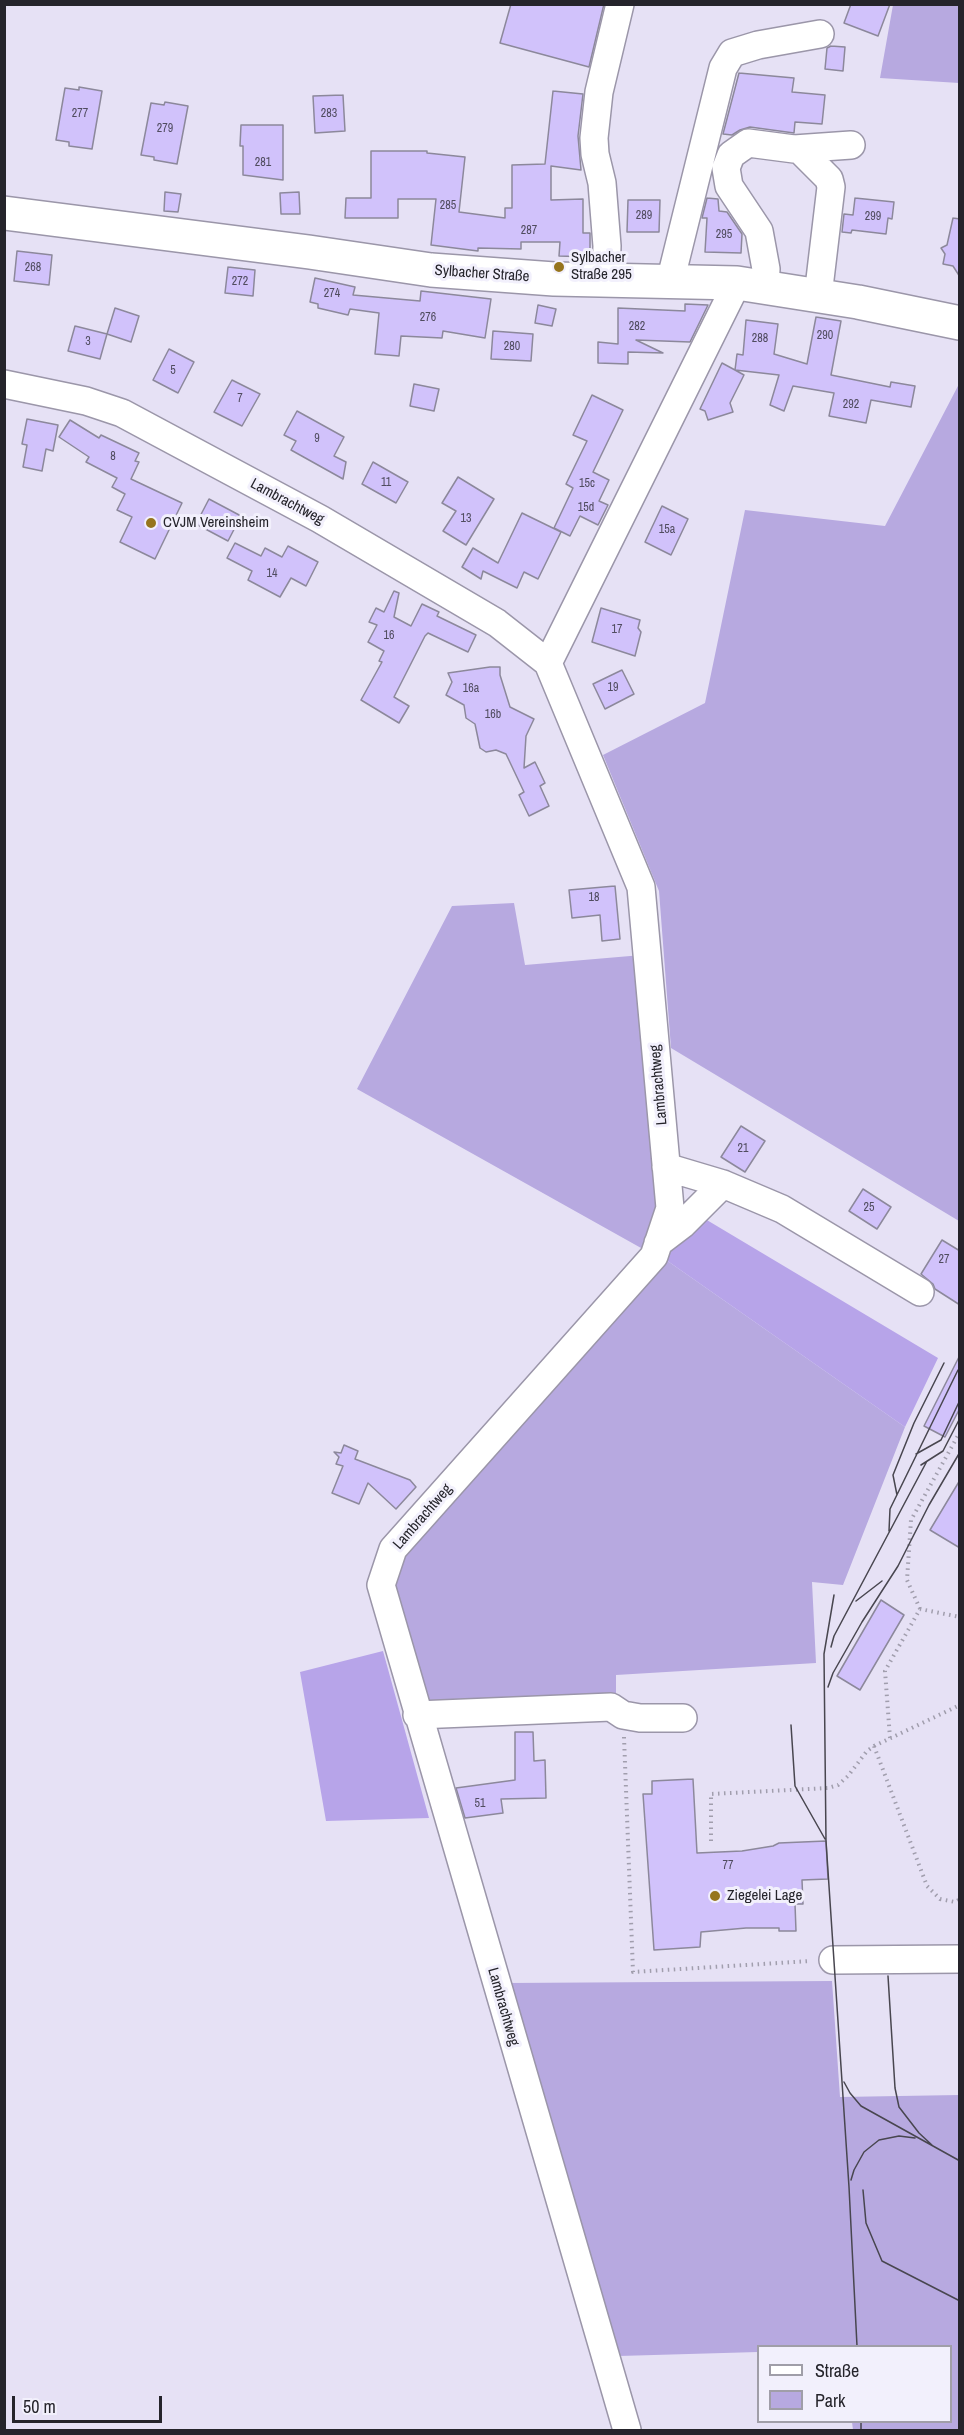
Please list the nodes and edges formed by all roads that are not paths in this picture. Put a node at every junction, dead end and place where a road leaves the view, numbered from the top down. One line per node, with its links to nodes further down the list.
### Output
1 (620, 4): 6 (street)
2 (820, 34): 7 (street)
3 (851, 145): 4 (street)
4 (799, 148): 8 (street); 9 (street)
5 (4, 213): 6 (main road, Sylbacher Straße)
6 (606, 280): 7 (main road, Sylbacher Straße)
7 (670, 282): 8 (main road, Sylbacher Straße)
8 (751, 285): 9 (main road, Sylbacher Straße); 12 (street)
9 (818, 296): 10 (main road, Sylbacher Straße)
10 (960, 323)
11 (4, 384): 12 (street, Lambrachtweg)
12 (548, 663): 13 (street, Lambrachtweg)
13 (666, 1167): 14 (street); 15 (street, Lambrachtweg)
14 (723, 1184): 15 (street); 16 (street)
15 (658, 1243): 17 (street, Lambrachtweg)
16 (920, 1292)
17 (417, 1715): 18 (street); 21 (street, Lambrachtweg)
18 (682, 1718)
19 (960, 1959): 20 (street)
20 (833, 1960)
21 (627, 2430)

